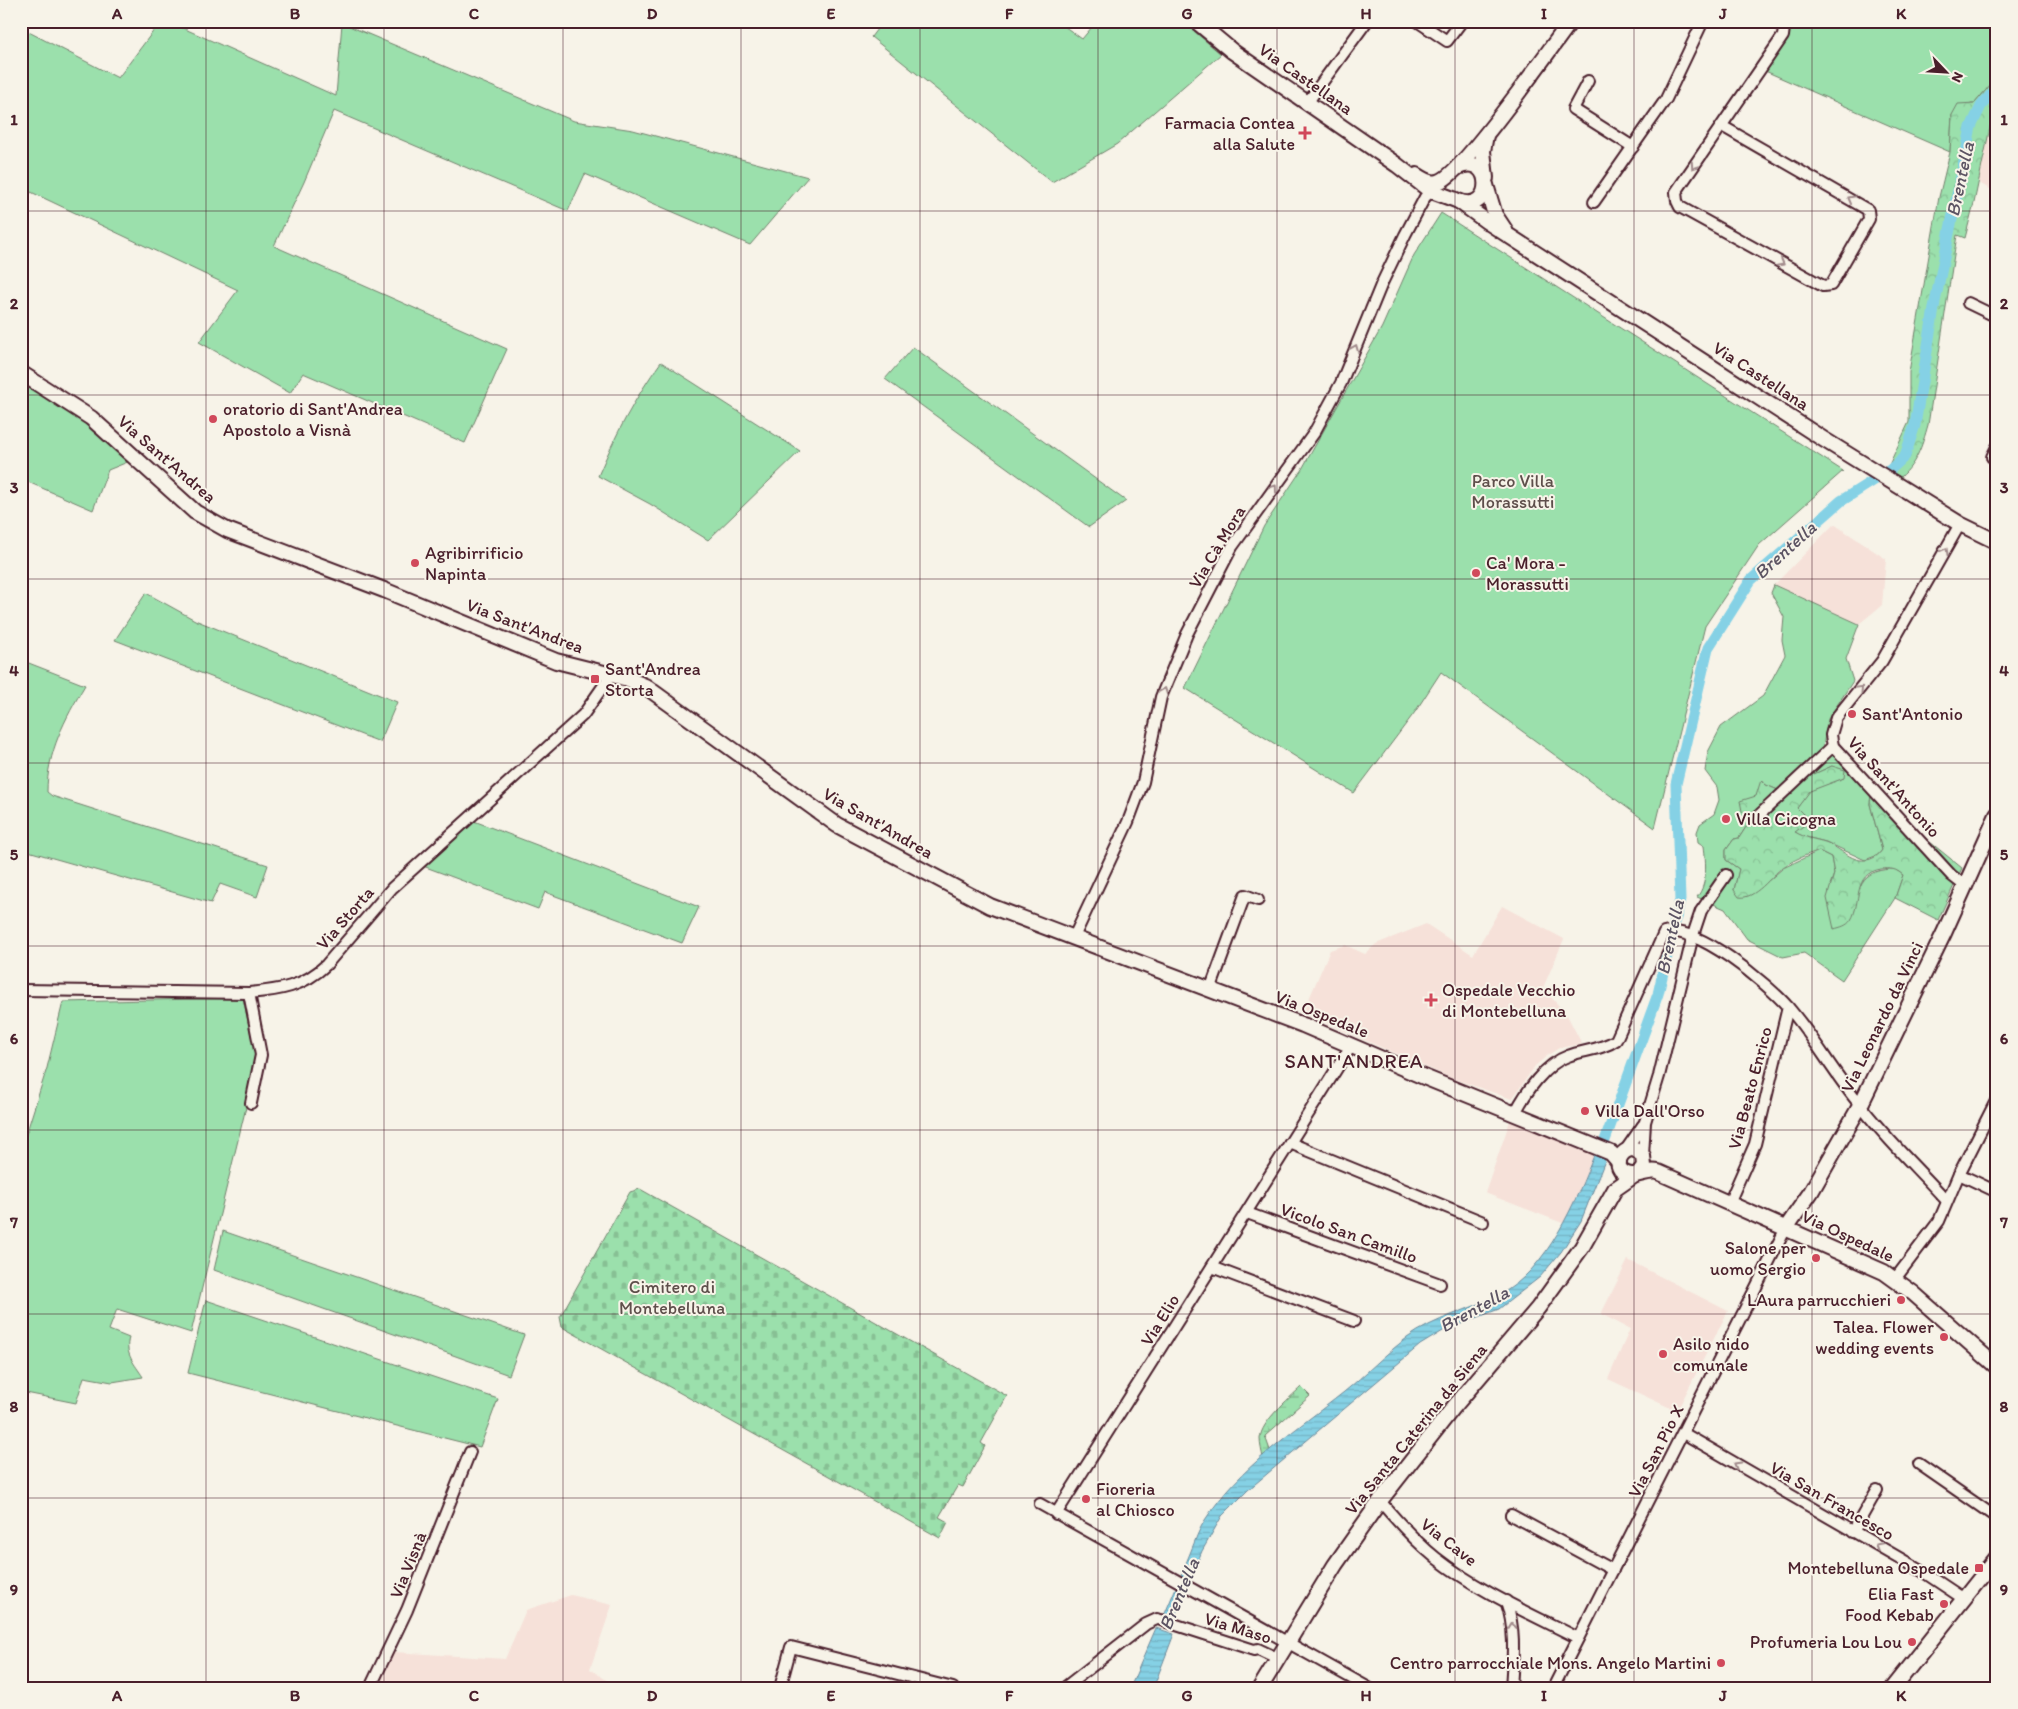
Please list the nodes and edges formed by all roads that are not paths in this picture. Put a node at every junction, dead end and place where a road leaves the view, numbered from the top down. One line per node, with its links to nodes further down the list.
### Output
1 (1196, 21): 9 (street, Via Castellana)
2 (1367, 21): 9 (street)
3 (1418, 21): 4 (street)
4 (1462, 21)
5 (1571, 21): 11 (street)
6 (1703, 21): 12 (street)
7 (1774, 21): 10 (street)
8 (1588, 81): 12 (street)
9 (1307, 103): 13 (street, Via Castellana)
10 (1722, 126): 10 (street, one-way to 10)
11 (1489, 130): 14 (street); 15 (street, Via Castellana)
12 (1633, 147): 18 (street)
13 (1396, 165): 14 (street, Via Castellana); 16 (street, Via Castellana)
14 (1454, 170): 15 (street); 17 (street)
15 (1486, 183): 17 (street); 19 (street, Via Castellana)
16 (1432, 192): 17 (street, Via Castellana); 35 (street, Via Cà Mora, one-way to 16)
17 (1458, 201): 19 (street, Via Castellana)
18 (1594, 202)
19 (1509, 235): 25 (street, Via Castellana)
20 (1968, 302): 21 (street)
21 (1997, 317)
22 (21, 373): 27 (street, Via Sant'Andrea)
23 (1997, 447): 24 (street)
24 (1992, 458)
25 (1960, 524): 26 (street, Via Castellana); 28 (street, Via Sant'Antonio, one-way to 25)
26 (1997, 542)
27 (611, 674): 35 (street, Via Sant'Andrea); 38 (street, Via Storta)
28 (1833, 746): 30 (street); 32 (street, Via Sant'Antonio)
29 (1997, 815): 32 (street, Via Leonardo da Vinci)
30 (1755, 819)
31 (1726, 875): 34 (street)
32 (1965, 886): 43 (street, Via Leonardo da Vinci)
33 (1258, 900): 37 (street)
34 (1692, 935): 39 (street); 44 (street); 45 (street)
35 (1073, 939): 37 (street, Via Ospedale)
36 (21, 990): 38 (street, Via Storta)
37 (1210, 990): 40 (street, Via Ospedale)
38 (249, 993): 41 (street)
39 (1788, 1007): 43 (street); 55 (street, Via Beato Enrico)
40 (1351, 1046): 44 (street, Via Ospedale); 46 (street, Via Elio)
41 (252, 1103)
42 (1995, 1105): 50 (street)
43 (1860, 1106): 54 (street); 58 (street, Via Leonardo da Vinci)
44 (1515, 1113): 47 (street, Via Ospedale)
45 (1645, 1122): 47 (street); 48 (street)
46 (1290, 1143): 56 (street, Via Elio); 57 (street)
47 (1616, 1155): 48 (street); 51 (street); 53 (street, Via Santa Caterina da Siena)
48 (1644, 1157): 49 (street, Via Ospedale); 51 (street)
49 (1661, 1174): 51 (street, Via Ospedale); 55 (street, Via Ospedale)
50 (1959, 1174): 52 (street); 54 (street)
51 (1636, 1175): 53 (street, Via Santa Caterina da Siena)
52 (1997, 1192)
53 (1608, 1199): 68 (street, Via Santa Caterina da Siena)
54 (1947, 1201): 60 (street)
55 (1729, 1203): 58 (street, Via Ospedale)
56 (1247, 1213): 59 (street, Via Elio); 61 (street, Vicolo San Camillo)
57 (1483, 1222)
58 (1786, 1228): 60 (street, Via Ospedale); 64 (street, Via San Pio X)
59 (1212, 1267): 62 (street); 70 (street, Via Elio)
60 (1895, 1279): 63 (street, Via Ospedale)
61 (1440, 1284)
62 (1354, 1321)
63 (1997, 1367)
64 (1683, 1433): 73 (street, Via San Francesco, one-way to 64); 76 (street, Via San Pio X)
65 (470, 1452): 83 (street, Via Visnà)
66 (1919, 1464): 72 (street)
67 (1877, 1490): 73 (street)
68 (1380, 1501): 79 (street, Via Cave); 81 (street, Via Santa Caterina da Siena)
69 (1040, 1504): 70 (street)
70 (1056, 1514): 81 (street)
71 (1511, 1515): 76 (street)
72 (1997, 1518)
73 (1852, 1532): 78 (street, Via San Francesco, one-way to 73)
74 (1997, 1558): 77 (street)
75 (1997, 1562): 77 (street)
76 (1613, 1570): 80 (street, Via San Pio X)
77 (1983, 1576): 78 (street)
78 (1964, 1599): 91 (street)
79 (1506, 1601): 80 (street, Via Cave); 89 (street, one-way to 79)
80 (1578, 1638): 90 (street, Via San Pio X)
81 (1286, 1642): 82 (street, Via Santa Caterina da Siena); 88 (street)
82 (1277, 1658): 86 (street, Via Maso); 87 (street, Via Santa Caterina da Siena)
83 (370, 1688)
84 (780, 1688): 85 (street)
85 (953, 1688)
86 (1064, 1688)
87 (1260, 1688)
88 (1369, 1688)
89 (1511, 1688)
90 (1553, 1688)
91 (1893, 1688)

